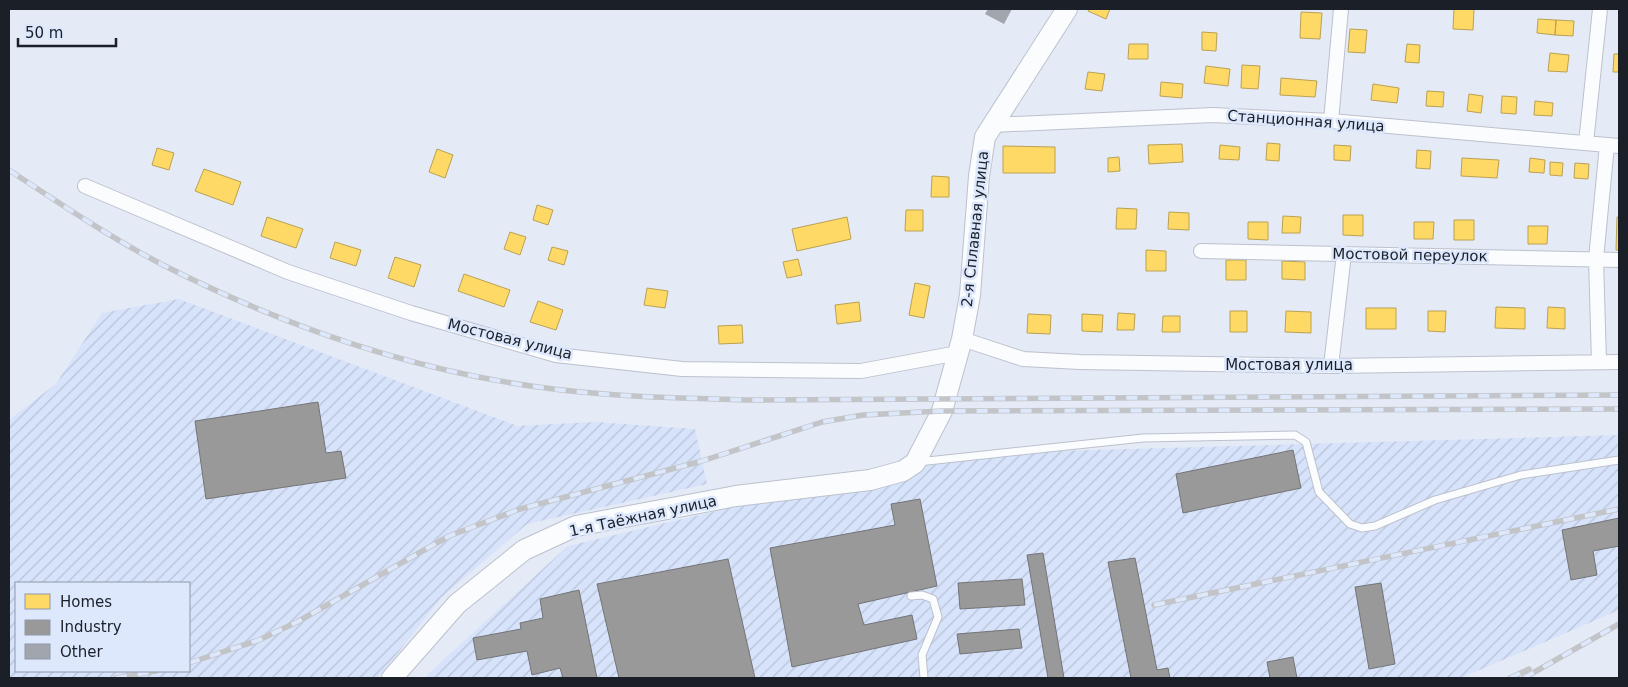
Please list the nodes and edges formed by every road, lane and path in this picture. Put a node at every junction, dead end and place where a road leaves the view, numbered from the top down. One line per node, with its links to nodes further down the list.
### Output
1 (1067, 9): 5 (street, 2-я Сплавная улица)
2 (1341, 9): 4 (street)
3 (1600, 9): 6 (street)
4 (1331, 121): 5 (street, Станционная улица); 6 (street, Станционная улица)
5 (993, 125): 13 (street, 2-я Сплавная улица)
6 (1586, 144): 7 (street, Станционная улица)
7 (1613, 146): 11 (street)
8 (85, 186): 13 (street, Мостовая улица)
9 (1201, 251): 10 (street, Мостовой переулок)
10 (1344, 254): 11 (street, Мостовой переулок); 16 (street)
11 (1596, 259): 12 (street, Мостовой переулок); 14 (street)
12 (1619, 260)
13 (960, 346): 16 (street, Мостовая улица); 18 (street, 2-я Сплавная улица)
14 (1599, 362): 15 (street, Мостовая улица); 16 (street, Мостовая улица)
15 (1619, 362)
16 (1331, 366)
17 (1619, 460): 18 (lane)
18 (915, 463): 20 (street, 1-я Таёжная улица)
19 (911, 596): 21 (lane)
20 (392, 678)
21 (924, 678)

